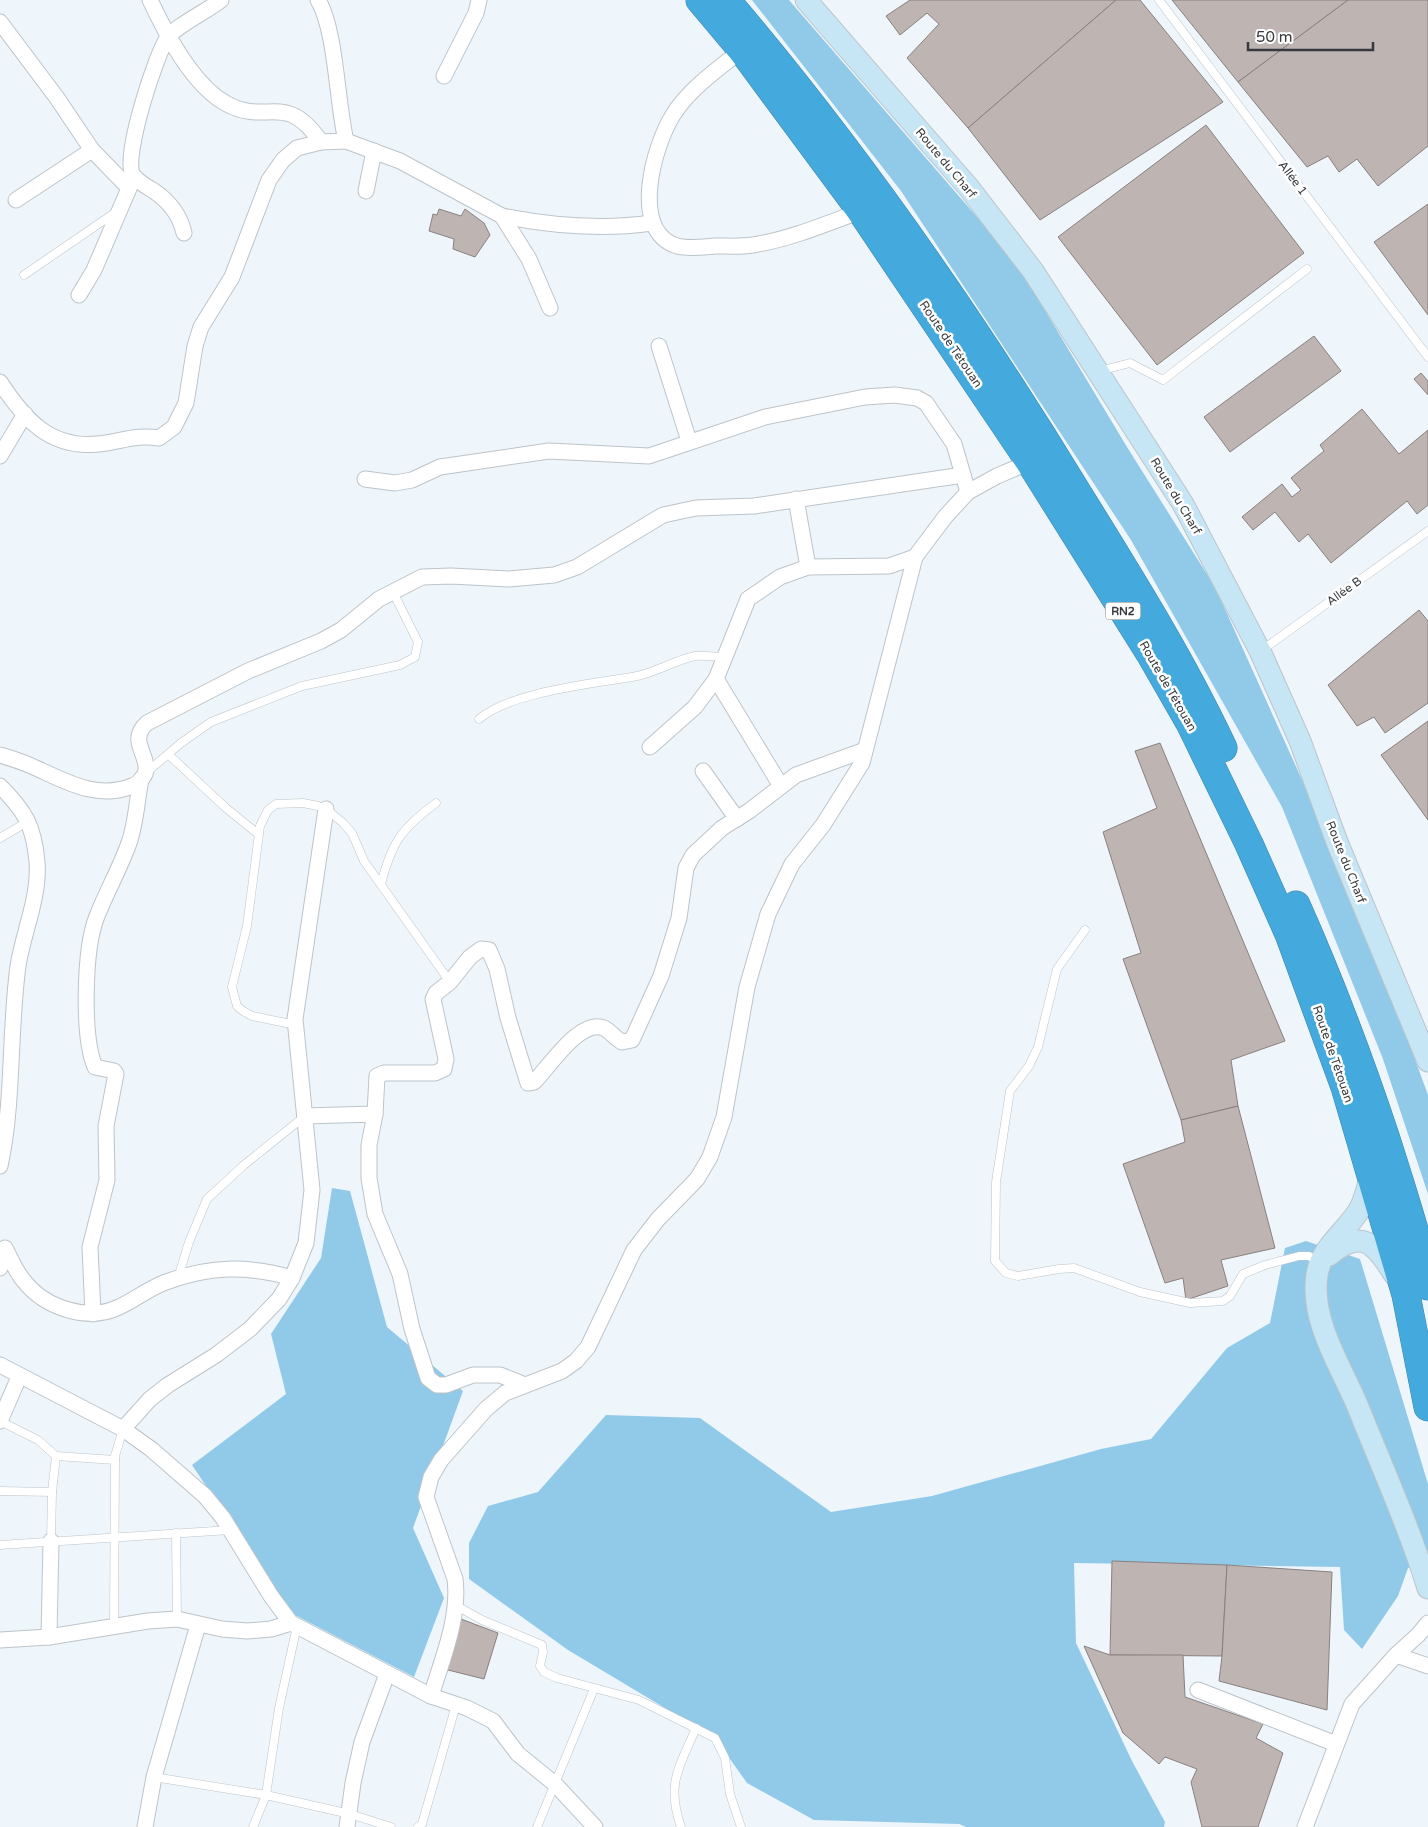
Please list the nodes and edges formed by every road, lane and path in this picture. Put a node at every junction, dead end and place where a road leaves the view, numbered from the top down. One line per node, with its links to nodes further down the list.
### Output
1 (150, 0): 10 (street)
2 (221, 0): 10 (street)
3 (318, 0): 13 (street)
4 (479, 0): 12 (street)
5 (700, 0): 11 (highway, Route de Tétouan / RN2)
6 (726, 0): 73 (highway, Route de Tétouan / RN2)
7 (806, 0): 31 (street, Route du Charf)
8 (1159, 0): 30 (lane, Allée 1)
9 (0, 22): 15 (street)
10 (168, 36): 14 (street); 17 (street)
11 (742, 50): 21 (highway, Route de Tétouan / RN2); 23 (street)
12 (444, 76)
13 (346, 141): 14 (street); 16 (street)
14 (321, 142): 33 (street)
15 (92, 150): 17 (street); 19 (street)
16 (374, 151): 18 (street); 22 (street)
17 (132, 182): 20 (street); 24 (street)
18 (366, 191)
19 (16, 200)
20 (120, 210): 26 (lane); 27 (street)
21 (861, 211): 23 (street); 36 (highway, Route de Tétouan / RN2)
22 (502, 216): 23 (street); 28 (street)
23 (652, 223)
24 (184, 234)
25 (1307, 269): 31 (lane)
26 (24, 275)
27 (79, 295)
28 (550, 308)
29 (659, 346): 34 (street)
30 (1428, 357)
31 (1100, 372): 45 (street, Route du Charf)
32 (0, 382): 33 (street)
33 (25, 414): 35 (street)
34 (689, 441): 37 (street); 38 (street)
35 (0, 456)
36 (1030, 462): 39 (street); 71 (highway, Route de Tétouan / RN2)
37 (963, 475): 39 (street); 40 (street)
38 (364, 479)
39 (968, 492): 42 (street)
40 (796, 500): 43 (street); 44 (street)
41 (1428, 531): 45 (lane, Allée B)
42 (915, 557): 43 (street); 50 (street)
43 (808, 566): 46 (street)
44 (393, 592): 51 (lane); 54 (street)
45 (1260, 651): 67 (street, Route du Charf)
46 (726, 657): 47 (street); 48 (lane)
47 (716, 679): 49 (street); 56 (street)
48 (479, 719)
49 (650, 747)
50 (865, 750): 56 (street); 82 (street)
51 (169, 754): 54 (lane); 61 (lane)
52 (0, 755): 54 (street)
53 (703, 771): 59 (street)
54 (143, 776): 79 (street)
55 (0, 786): 60 (street)
56 (781, 786): 59 (street)
57 (436, 803): 63 (lane)
58 (326, 809): 61 (lane); 63 (lane); 66 (street)
59 (737, 819): 65 (street)
60 (29, 821): 62 (lane); 70 (street)
61 (258, 834): 66 (lane)
62 (0, 838)
63 (380, 884): 65 (lane)
64 (1085, 930): 74 (lane)
65 (450, 982): 68 (street)
66 (296, 1026): 69 (street)
67 (1428, 1061)
68 (375, 1114): 69 (street); 82 (street)
69 (305, 1116): 76 (street); 77 (lane)
70 (0, 1166)
71 (1370, 1176): 74 (street); 78 (highway, Route de Tétouan / RN2)
72 (2, 1244): 75 (street); 79 (street)
73 (1424, 1247): 78 (highway, Route de Tétouan / RN2)
74 (1320, 1263): 78 (street); 95 (street)
75 (0, 1268)
76 (292, 1278): 77 (street); 85 (street)
77 (178, 1279): 79 (street)
78 (1417, 1291): 83 (highway, Route de Tétouan / RN2)
79 (93, 1314)
80 (0, 1365): 81 (street)
81 (18, 1377): 84 (street); 85 (street)
82 (524, 1385): 96 (street)
83 (1428, 1407)
84 (0, 1421): 86 (lane)
85 (123, 1429): 87 (lane); 90 (street)
86 (56, 1456): 87 (lane); 89 (lane)
87 (114, 1460): 92 (lane)
88 (0, 1491): 89 (lane)
89 (52, 1492): 93 (lane)
90 (230, 1530): 91 (lane); 101 (street)
91 (176, 1533): 92 (lane); 97 (lane)
92 (113, 1539): 93 (lane); 99 (lane)
93 (51, 1541): 94 (lane); 102 (street)
94 (0, 1545)
95 (1428, 1588)
96 (455, 1605): 107 (lane); 109 (street)
97 (177, 1620): 99 (street); 100 (street)
98 (1428, 1623): 104 (street)
99 (114, 1625): 102 (street)
100 (198, 1625): 101 (street); 113 (street)
101 (294, 1625): 106 (street); 115 (lane)
102 (49, 1637): 103 (street)
103 (0, 1640)
104 (1396, 1655): 105 (street); 112 (street)
105 (1428, 1666)
106 (387, 1674): 109 (street); 116 (street)
107 (594, 1689): 111 (lane); 114 (lane)
108 (1198, 1690): 112 (street)
109 (431, 1696): 110 (street)
110 (456, 1705): 114 (street); 120 (lane)
111 (696, 1728): 123 (lane); 124 (lane)
112 (1336, 1744): 125 (street)
113 (154, 1777): 115 (lane); 117 (street)
114 (555, 1784): 121 (lane); 122 (street)
115 (266, 1795): 116 (lane); 118 (lane)
116 (349, 1821): 119 (lane)
117 (146, 1827)
118 (253, 1827)
119 (391, 1827)
120 (418, 1827)
121 (537, 1827)
122 (595, 1827)
123 (681, 1827)
124 (742, 1827)
125 (1305, 1827)

